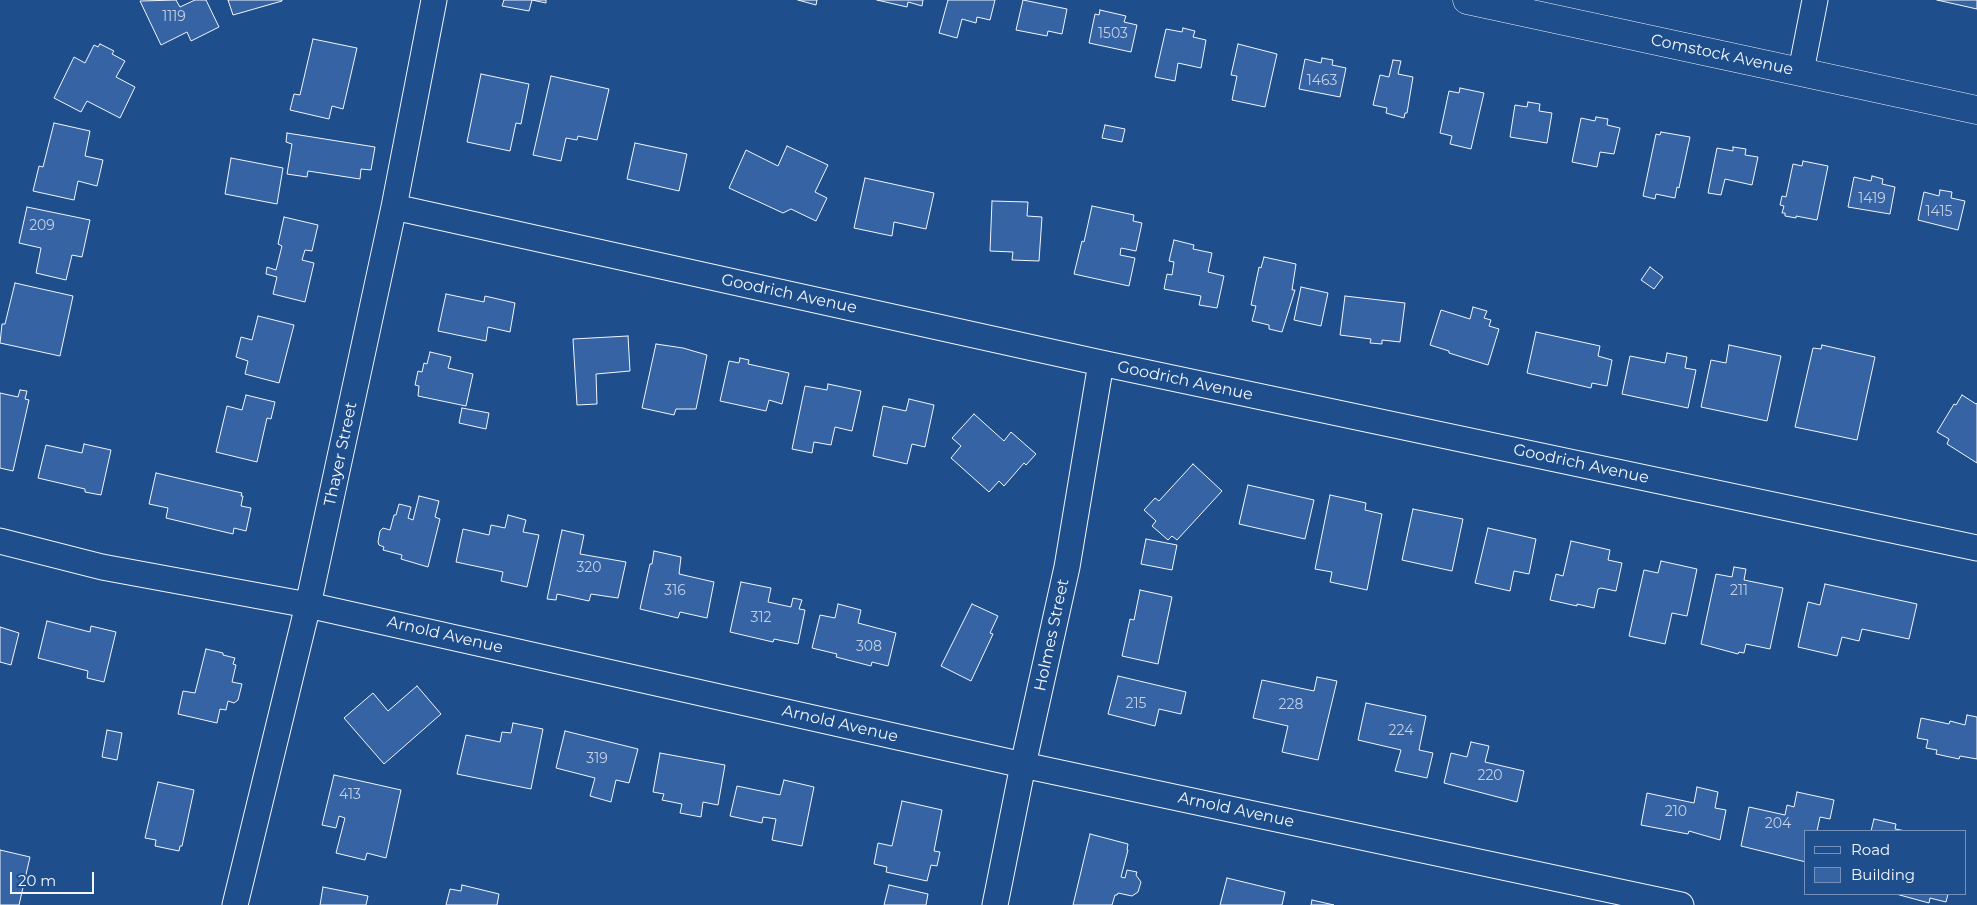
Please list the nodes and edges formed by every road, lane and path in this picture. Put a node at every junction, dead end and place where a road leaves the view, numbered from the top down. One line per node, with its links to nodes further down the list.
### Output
1 (434, 0): 6 (street, Thayer Street)
2 (1467, 0): 4 (street, Comstock Avenue)
3 (1815, 0): 4 (street)
4 (1801, 72): 5 (street, Comstock Avenue)
5 (1977, 110)
6 (394, 207): 7 (street, Goodrich Avenue); 10 (street, Thayer Street)
7 (1101, 363): 9 (street, Goodrich Avenue); 11 (street, Holmes Street)
8 (0, 541): 10 (street, Arnold Avenue)
9 (1977, 548)
10 (308, 605): 11 (street, Arnold Avenue); 12 (street, Thayer Street)
11 (1023, 765): 13 (street, Holmes Street); 14 (street, Arnold Avenue)
12 (235, 905)
13 (995, 905)
14 (1681, 905)

